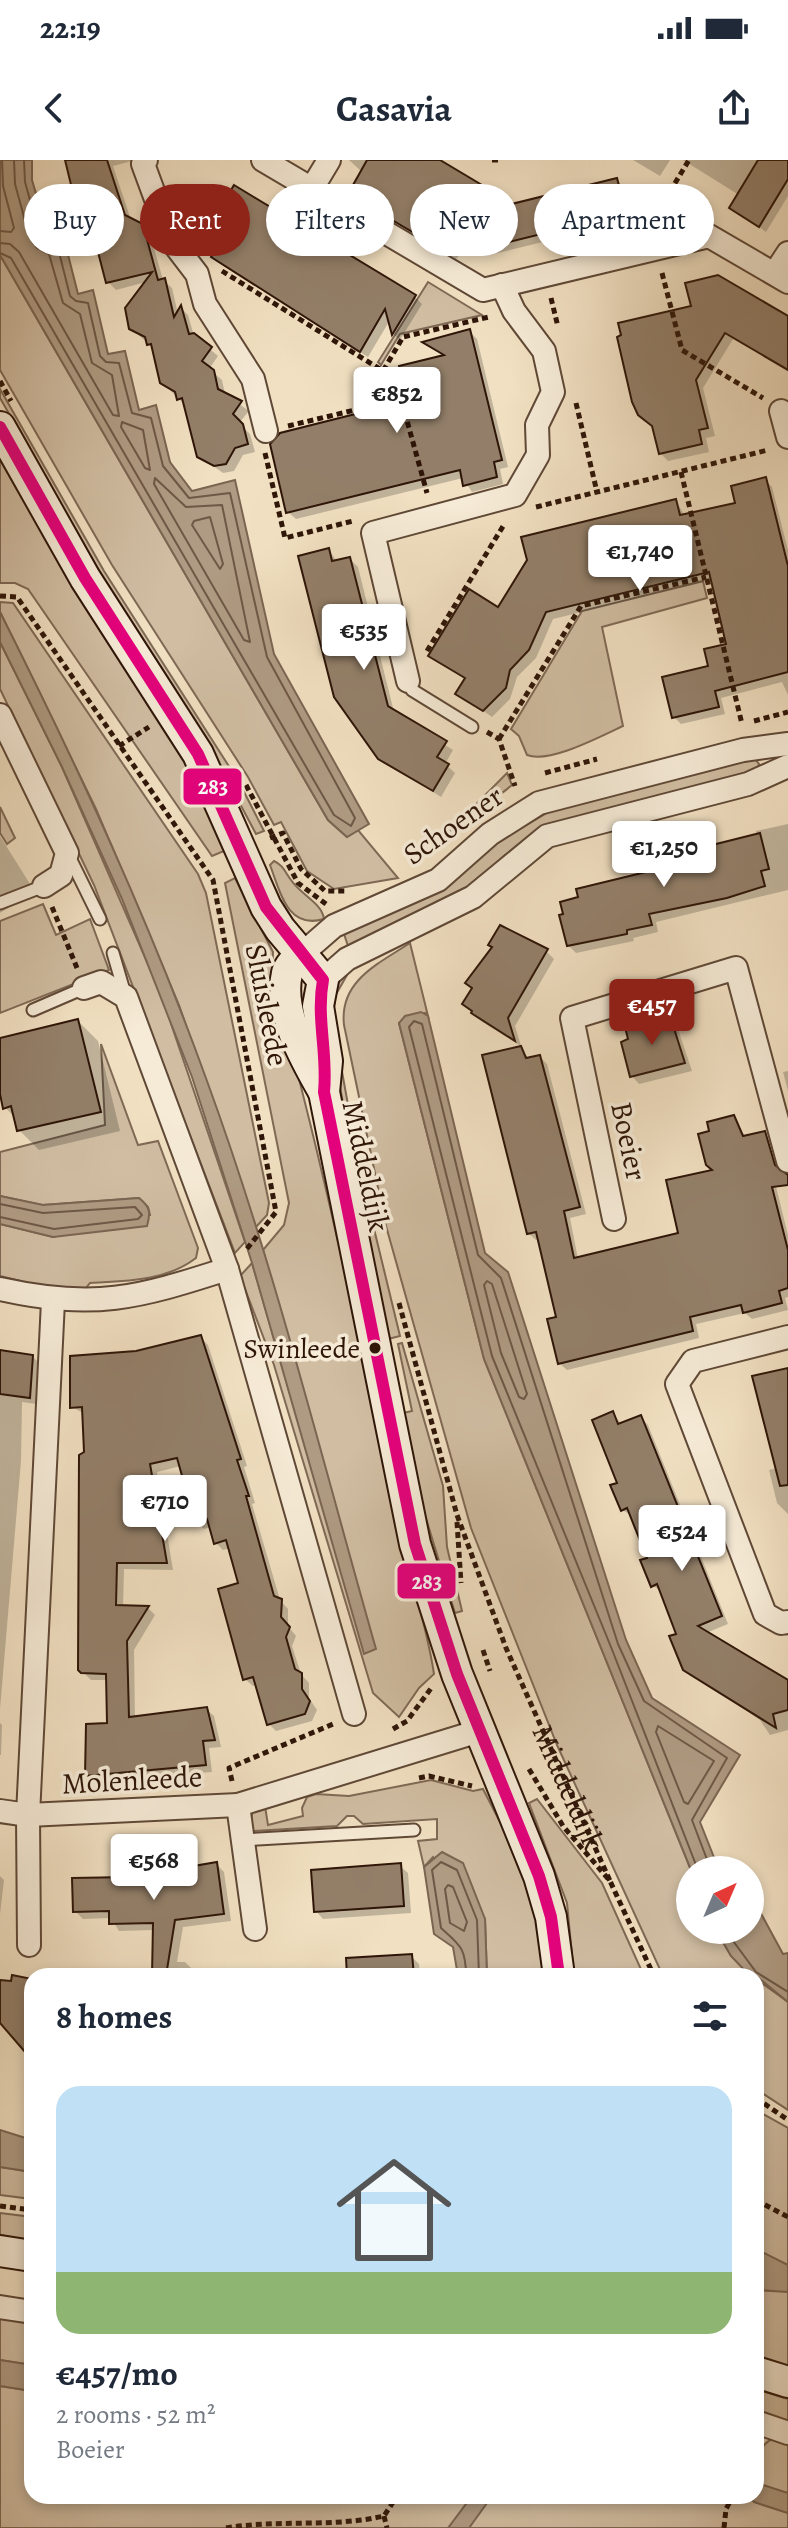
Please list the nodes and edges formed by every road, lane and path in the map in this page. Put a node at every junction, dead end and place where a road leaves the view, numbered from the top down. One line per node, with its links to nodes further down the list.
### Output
1 (146, 160): 13 (street)
2 (263, 160): 5 (street)
3 (329, 160): 6 (street)
4 (689, 160): 7 (path)
5 (301, 184)
6 (315, 184)
7 (674, 184)
8 (394, 238): 15 (street)
9 (714, 239): 14 (street)
10 (788, 253): 14 (street)
11 (624, 256): 15 (street)
12 (658, 256): 19 (path)
13 (190, 264): 17 (path); 21 (street)
14 (782, 277)
15 (502, 285): 16 (street)
16 (514, 311): 17 (path); 24 (street)
17 (383, 371): 18 (path)
18 (401, 399): 21 (path); 25 (path)
19 (776, 407): 22 (street)
20 (0, 427): 47 (street)
21 (266, 431): 26 (path)
22 (780, 443): 23 (path)
23 (681, 472): 24 (path); 27 (path)
24 (512, 504): 25 (street); 29 (path)
25 (433, 517): 26 (street)
26 (373, 533): 29 (street)
27 (706, 577): 32 (path); 34 (path, Schoener)
28 (0, 596): 36 (path, Sluisleede)
29 (408, 681): 33 (lane)
30 (0, 715): 40 (street)
31 (157, 722): 36 (path)
32 (742, 724)
33 (472, 727): 34 (path, Schoener)
34 (499, 739): 38 (path, Schoener)
35 (788, 744): 44 (street, Schoener)
36 (119, 746): 56 (path, Sluisleede)
37 (788, 766): 48 (street)
38 (515, 786)
39 (272, 837): 44 (path)
40 (67, 853): 41 (street); 45 (lane)
41 (44, 886): 43 (lane); 50 (path)
42 (329, 892): 44 (path)
43 (0, 903)
44 (330, 915): 47 (street, Schoener)
45 (100, 919)
46 (113, 953): 51 (lane)
47 (303, 953): 48 (street); 49 (street); 53 (street, Middeldijk)
48 (347, 959): 49 (street)
49 (323, 980): 53 (street, Middeldijk)
50 (84, 988): 51 (street); 52 (lane)
51 (126, 997): 57 (street)
52 (33, 1010)
53 (324, 1092): 67 (street, Middeldijk)
54 (788, 1161): 55 (street, Boeier)
55 (614, 1219)
56 (246, 1250)
57 (227, 1269): 60 (street); 69 (street)
58 (0, 1289): 60 (street)
59 (396, 1293): 62 (path, Middeldijk)
60 (53, 1301): 76 (street)
61 (788, 1337): 64 (street)
62 (457, 1515): 63 (path, Middeldijk); 79 (path, Middeldijk)
63 (464, 1593)
64 (788, 1622)
65 (478, 1635): 66 (path)
66 (487, 1663): 67 (path); 68 (path)
67 (457, 1674): 70 (street, Middeldijk); 71 (path)
68 (493, 1677)
69 (354, 1714): 74 (path)
70 (479, 1731): 72 (street, Middeldijk); 74 (street, Molenleede)
71 (381, 1737)
72 (499, 1776): 73 (path); 79 (path, Middeldijk); 82 (street, Middeldijk)
73 (415, 1779)
74 (238, 1805): 76 (street, Molenleede); 78 (street, Molenleede)
75 (0, 1811): 76 (street, Molenleede)
76 (28, 1815): 81 (street, Molenleede)
77 (414, 1830): 78 (lane)
78 (243, 1840): 80 (street, Molenleede)
79 (610, 1881): 83 (path, Middeldijk)
80 (255, 1929)
81 (29, 1945)
82 (558, 1968)
83 (650, 1968)
84 (764, 2104): 85 (path)
85 (788, 2120)
86 (764, 2204): 89 (path)
87 (0, 2206): 88 (path)
88 (24, 2209)
89 (788, 2217)
90 (0, 2251): 91 (street)
91 (24, 2255)
92 (0, 2307): 93 (street)
93 (24, 2311)
94 (764, 2374): 95 (street)
95 (788, 2382)
96 (764, 2425): 97 (street)
97 (788, 2433)
98 (392, 2504): 100 (path)
99 (729, 2504): 103 (path)
100 (384, 2516): 101 (path); 102 (path)
101 (226, 2528)
102 (387, 2528)
103 (724, 2528)

